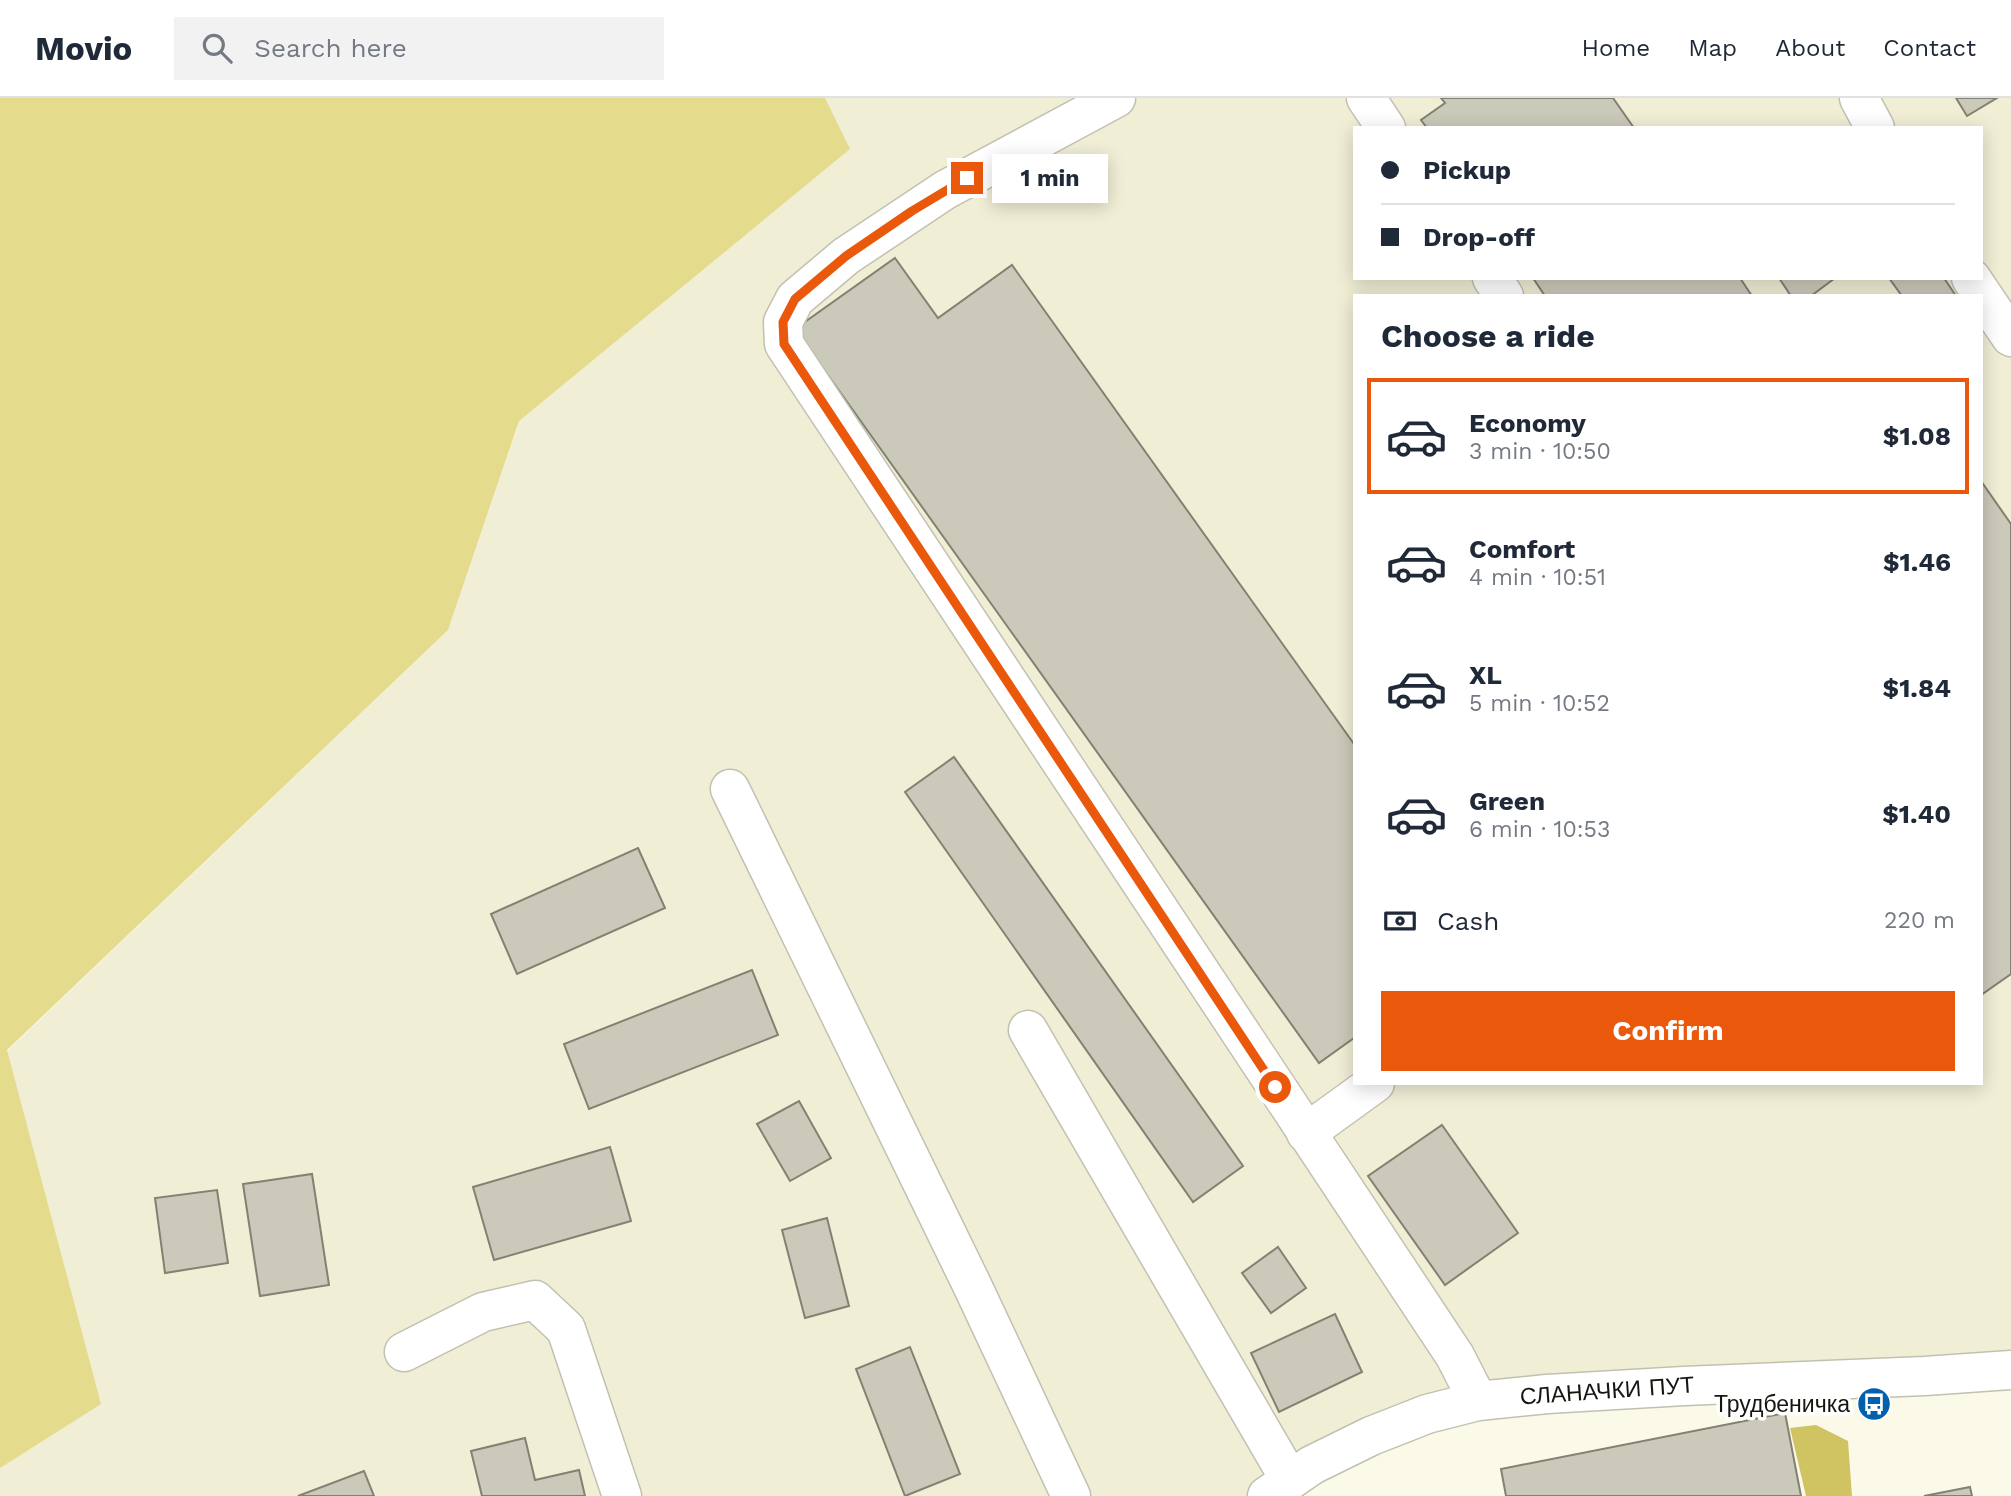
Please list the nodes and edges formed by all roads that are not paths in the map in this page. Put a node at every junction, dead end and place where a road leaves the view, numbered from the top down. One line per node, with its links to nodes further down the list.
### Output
1 (1116, 98): 11 (street)
2 (1366, 98): 4 (street)
3 (1859, 98): 5 (street)
4 (1385, 126)
5 (1874, 126)
6 (1983, 296): 7 (street)
7 (2011, 337)
8 (730, 789): 17 (street)
9 (1028, 1030): 15 (street)
10 (1373, 1085): 11 (street)
11 (1306, 1133): 14 (street)
12 (404, 1352): 16 (street)
13 (2011, 1370): 14 (street, СЛАНАЧКИ ПУТ)
14 (1478, 1401): 15 (street, СЛАНАЧКИ ПУТ)
15 (1279, 1488)
16 (622, 1496)
17 (1071, 1496)

